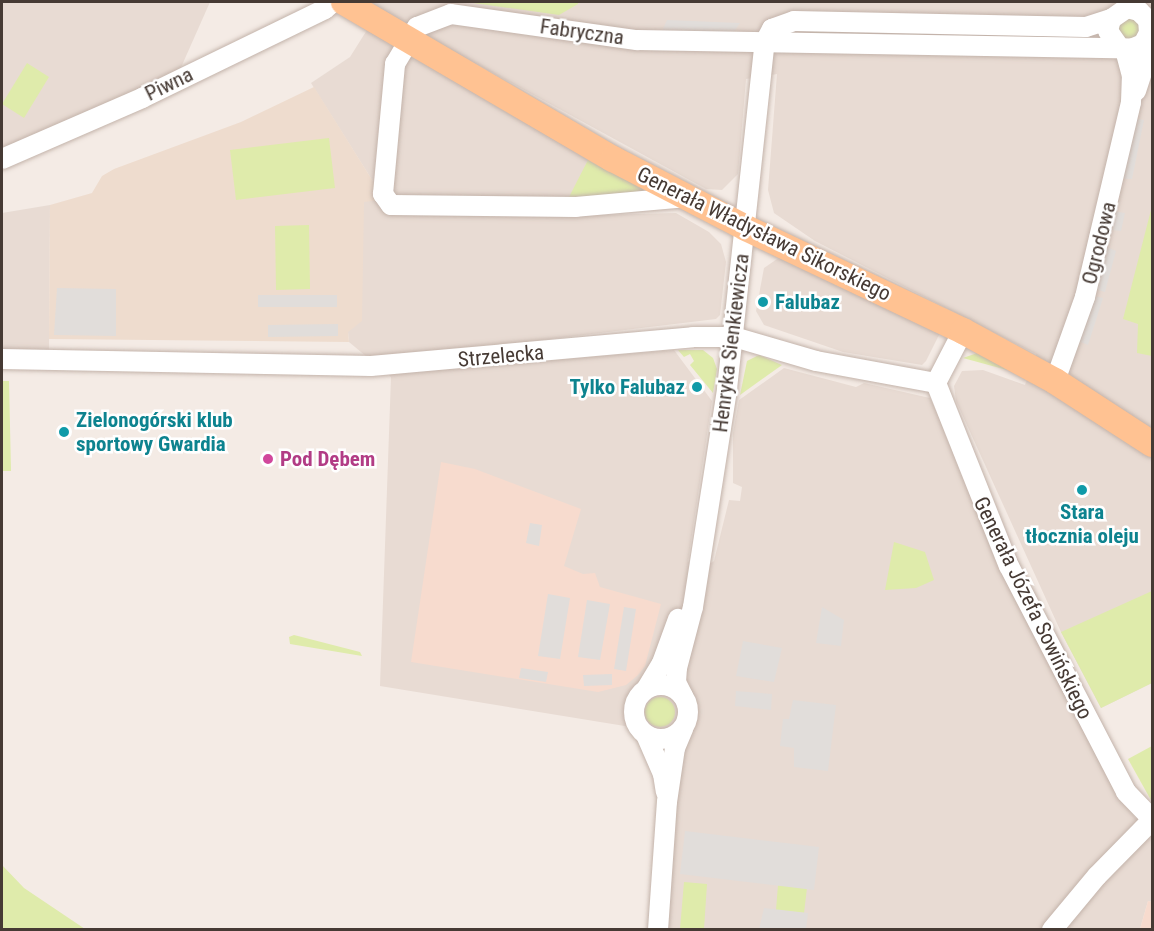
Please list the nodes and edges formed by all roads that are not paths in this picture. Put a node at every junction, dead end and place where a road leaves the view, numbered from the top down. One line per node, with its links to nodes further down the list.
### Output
1 (333, 2): 11 (street, Piwna)
2 (344, 2): 4 (main road, Generała Władysława Sikorskiego)
3 (1143, 8): 5 (street); 6 (street)
4 (372, 11): 7 (main road, Generała Władysława Sikorskiego)
5 (1116, 11): 8 (street); 9 (street)
6 (1150, 38): 9 (street); 10 (street, Ogrodowa)
7 (409, 39): 8 (street, Fabryczna); 12 (main road, Generała Władysława Sikorskiego); 12 (street)
8 (765, 42): 9 (street, Fabryczna); 13 (street, Henryka Sienkiewicza)
9 (1122, 48): 10 (street, Ogrodowa)
10 (1131, 102): 17 (street, Ogrodowa)
11 (2, 159)
12 (687, 197): 13 (main road, Generała Władysława Sikorskiego)
13 (746, 228): 14 (main road, Generała Władysława Sikorskiego); 15 (street, Henryka Sienkiewicza)
14 (963, 331): 17 (main road, Generała Władysława Sikorskiego); 18 (street)
15 (734, 337): 16 (street, Strzelecka); 18 (street, Strzelecka); 20 (street, Henryka Sienkiewicza)
16 (2, 359)
17 (1055, 381): 19 (main road, Generała Władysława Sikorskiego)
18 (936, 383): 26 (street, Generała Józefa Sowińskiego)
19 (1152, 444)
20 (697, 572): 21 (street, Henryka Sienkiewicza); 22 (street, Henryka Sienkiewicza)
21 (647, 688): 22 (street); 24 (street)
22 (683, 696): 23 (street)
23 (683, 729): 24 (street); 25 (street)
24 (646, 735): 25 (street)
25 (667, 802): 27 (street)
26 (1152, 820): 28 (street)
27 (658, 930)
28 (1052, 930)

